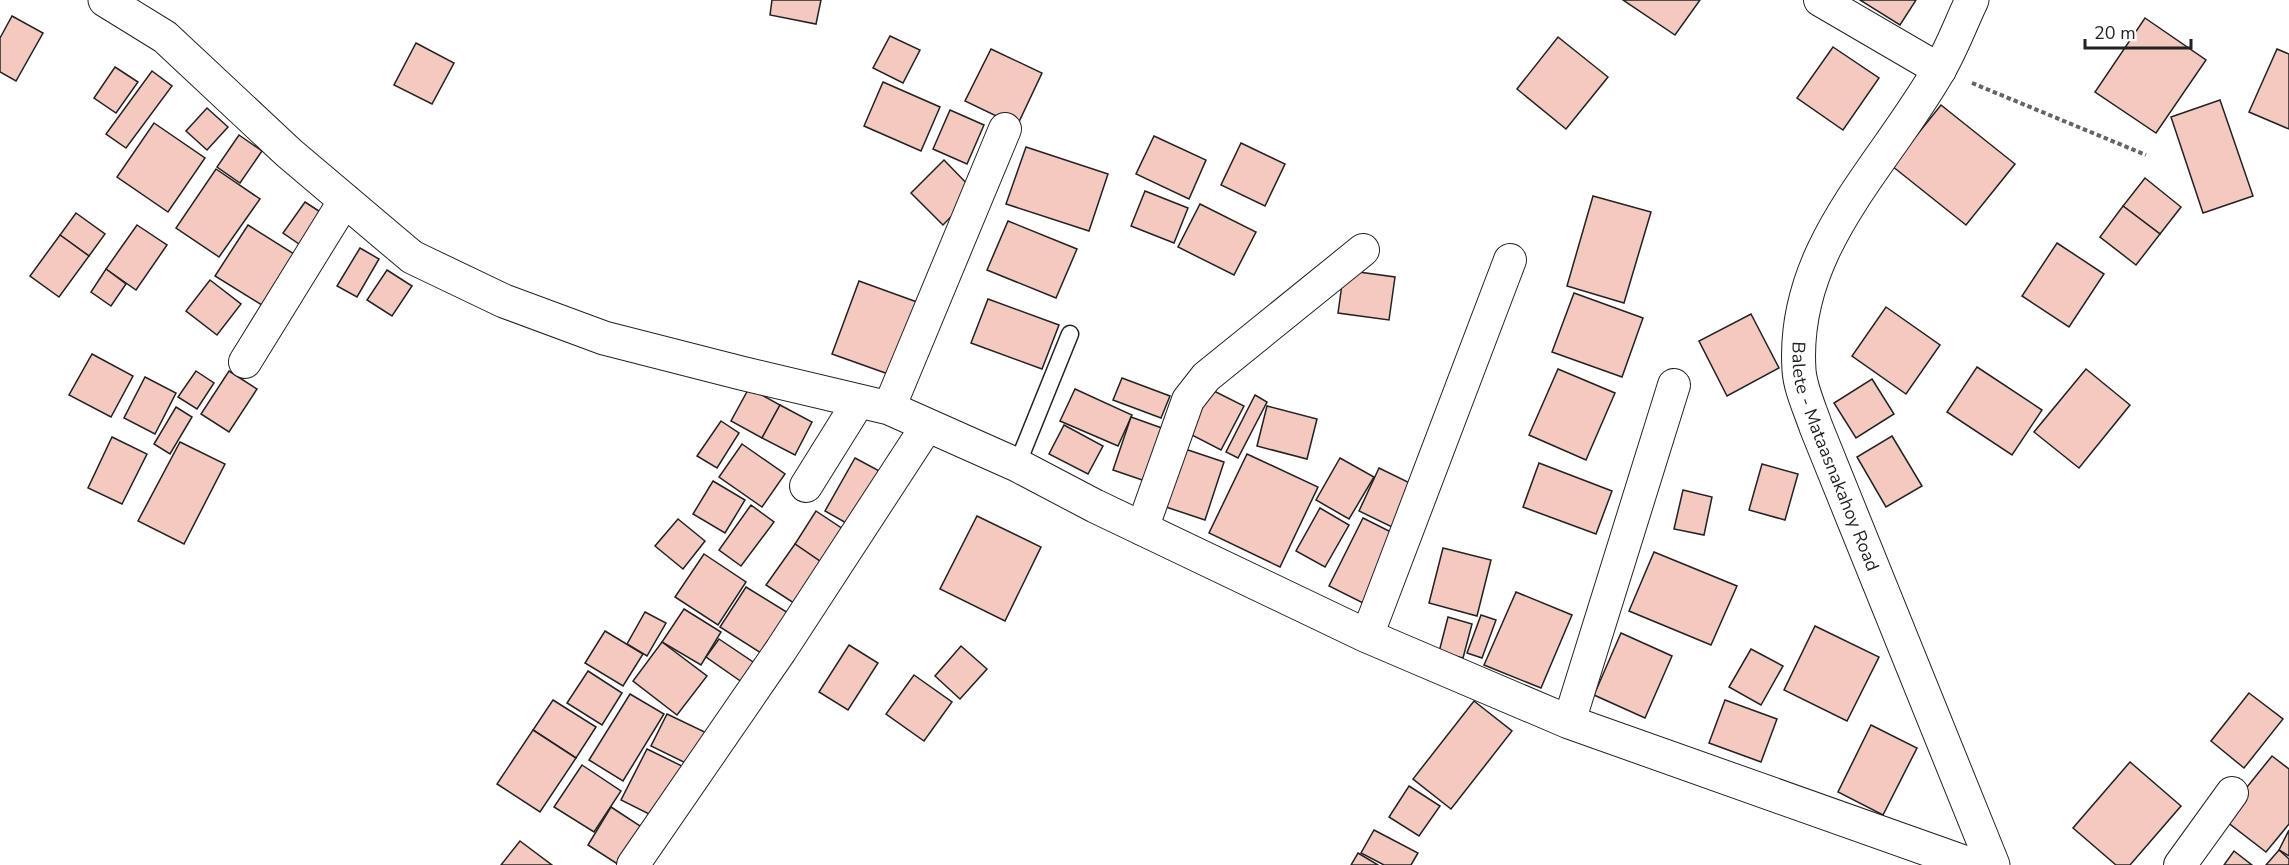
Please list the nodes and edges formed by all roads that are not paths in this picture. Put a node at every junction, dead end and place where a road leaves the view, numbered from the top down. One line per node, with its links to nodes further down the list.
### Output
1 (105, 0): 6 (street)
2 (1820, 0): 4 (street)
3 (1972, 0): 4 (street, Balete - Mataasnakahoy Road)
4 (1940, 70): 22 (street, Balete - Mataasnakahoy Road)
5 (1005, 129): 12 (street)
6 (345, 200): 10 (street); 12 (street)
7 (1363, 250): 16 (street)
8 (1510, 260): 17 (street)
9 (1070, 334): 14 (lane)
10 (245, 362)
11 (1674, 385): 18 (street)
12 (874, 404): 13 (street); 15 (street)
13 (927, 426): 14 (street); 20 (street)
14 (1017, 465): 16 (street)
15 (806, 486)
16 (1142, 529): 17 (street)
17 (1367, 636): 18 (street)
18 (1569, 722): 21 (street)
19 (2232, 793): 23 (street)
20 (633, 865)
21 (1972, 865)
22 (1993, 865)
23 (2180, 865)

